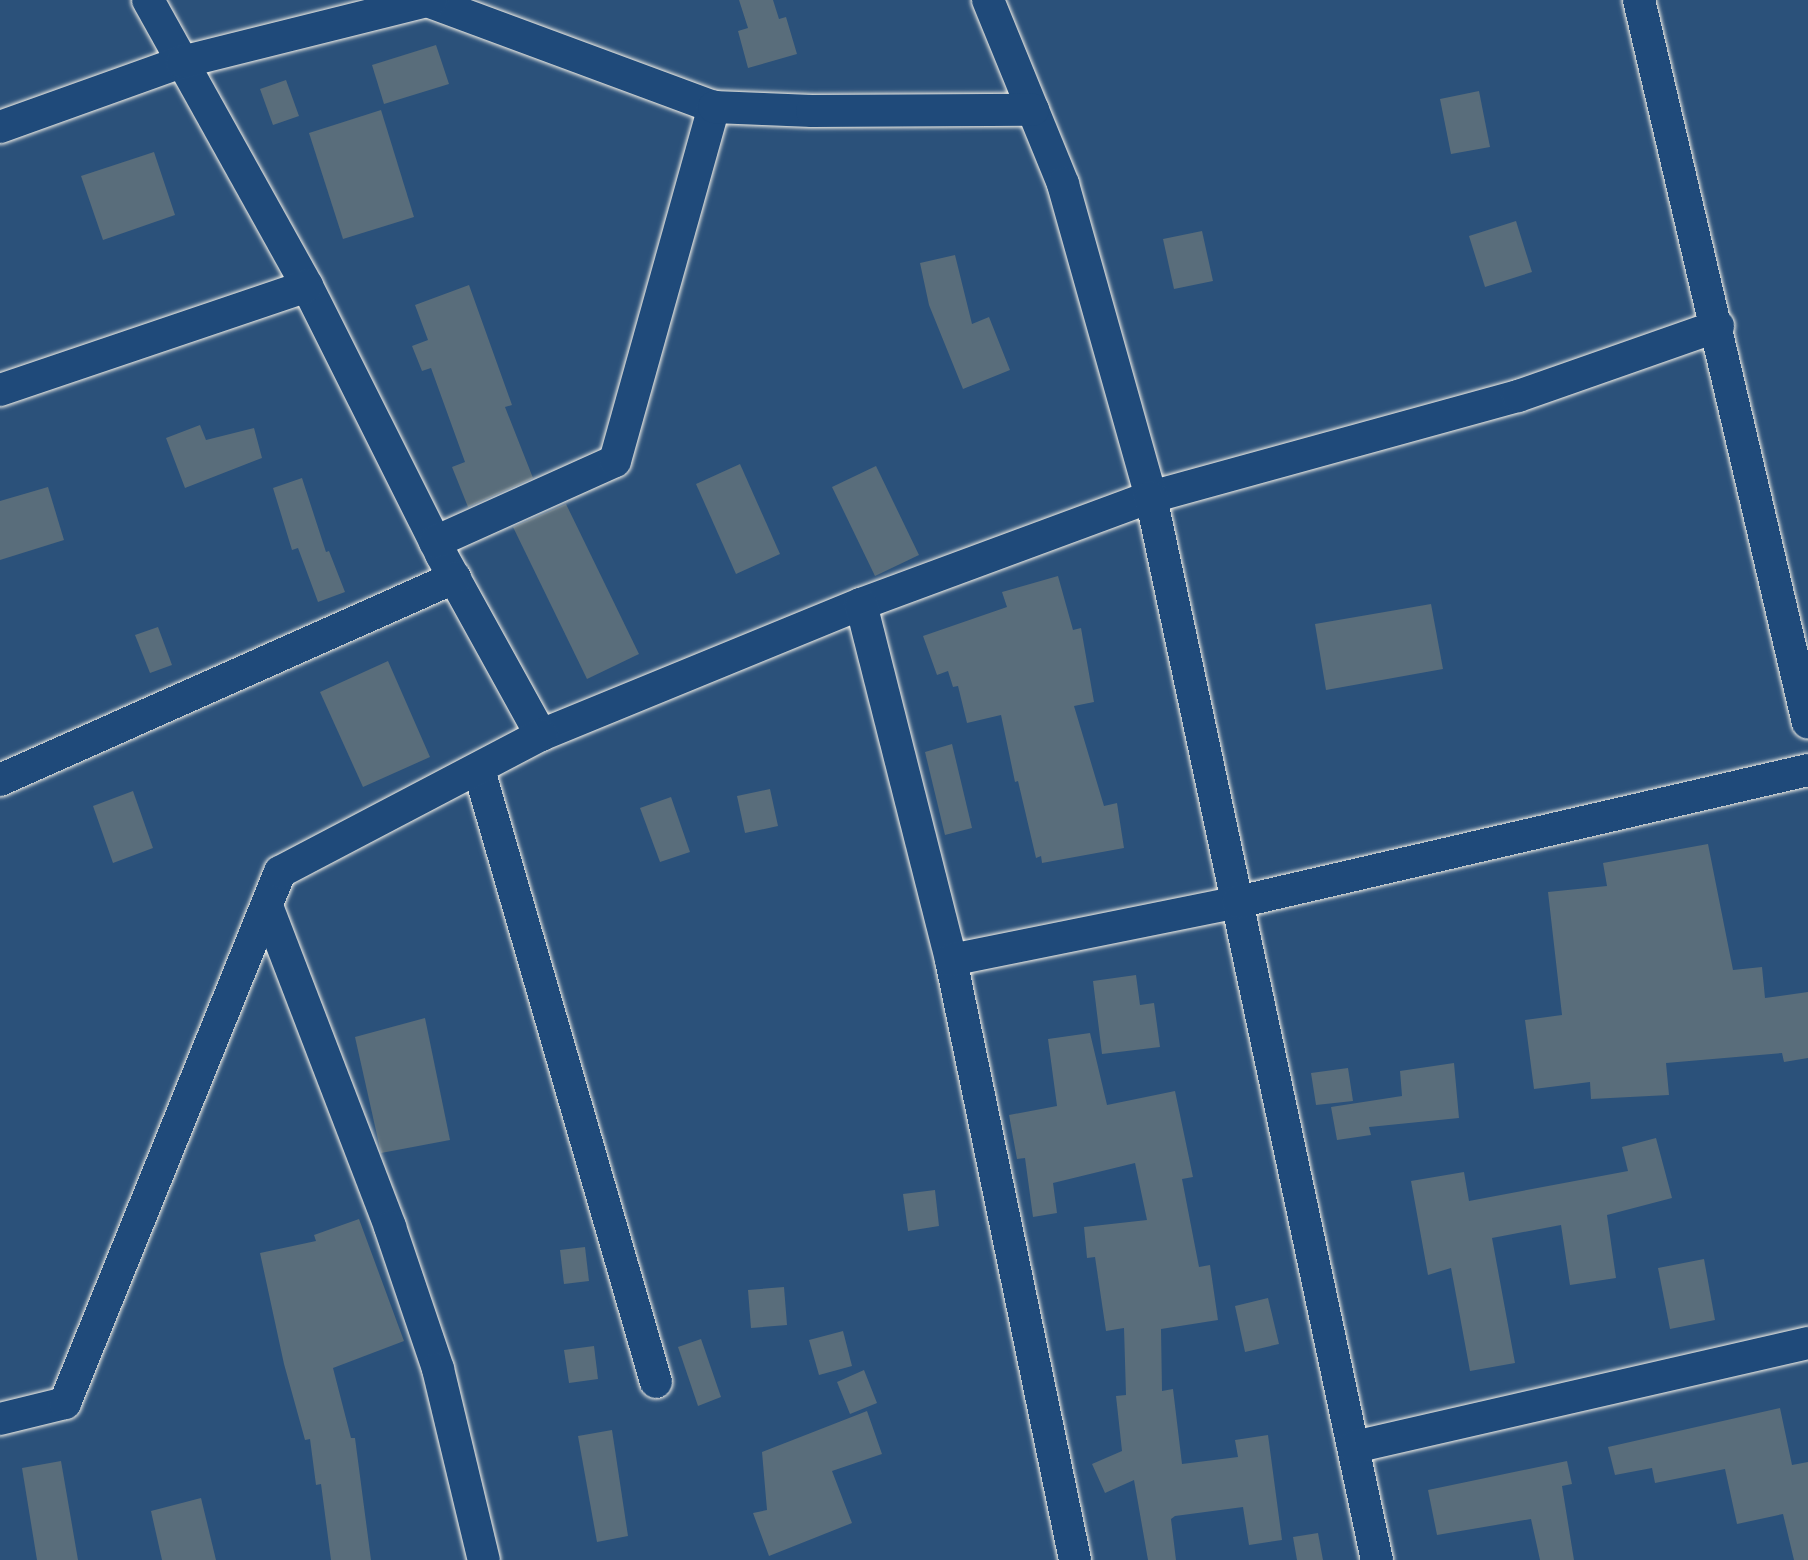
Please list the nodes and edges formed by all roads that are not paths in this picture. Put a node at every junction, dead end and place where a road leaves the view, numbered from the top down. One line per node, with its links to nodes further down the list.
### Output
1 (148, 0): 5 (street)
2 (988, 0): 7 (street)
3 (1639, 0): 10 (street)
4 (431, 1): 5 (street); 6 (street)
5 (182, 62): 8 (street); 9 (street)
6 (714, 107): 7 (street); 13 (street)
7 (1033, 110): 12 (street)
8 (0, 127)
9 (307, 286): 11 (street); 13 (street)
10 (1718, 326): 12 (street); 16 (street)
11 (0, 390)
12 (1151, 498): 15 (street); 21 (street)
13 (435, 542): 14 (street)
14 (455, 577): 17 (street); 20 (street)
15 (861, 604): 17 (street); 23 (street)
16 (1808, 723)
17 (541, 735): 18 (street)
18 (479, 770): 22 (street); 25 (street)
19 (1808, 770): 21 (street)
20 (0, 780)
21 (1238, 902): 23 (street); 27 (street)
22 (267, 906): 26 (street); 28 (street)
23 (951, 960): 29 (street)
24 (1808, 1343): 27 (street)
25 (656, 1382)
26 (0, 1419)
27 (1354, 1447): 30 (street)
28 (484, 1560)
29 (1075, 1560)
30 (1377, 1560)

